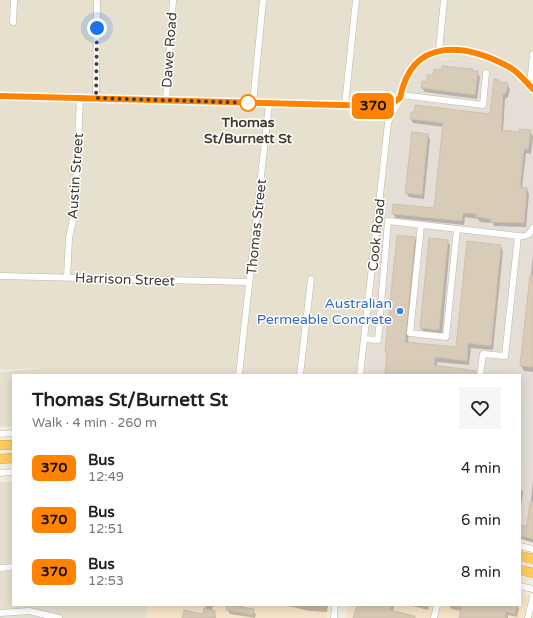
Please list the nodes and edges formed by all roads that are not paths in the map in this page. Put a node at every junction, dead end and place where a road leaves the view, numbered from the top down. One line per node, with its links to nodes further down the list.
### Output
1 (14, 0): 7 (street)
2 (97, 0): 15 (street)
3 (173, 0): 16 (street, Dawe Road)
4 (263, 0): 17 (street)
5 (356, 0): 19 (street)
6 (444, 0): 8 (street)
7 (13, 22)
8 (439, 50): 11 (street); 13 (street, Cook Road)
9 (533, 54): 11 (street)
10 (486, 73): 13 (street)
11 (531, 87)
12 (0, 96): 14 (street)
13 (400, 97): 20 (street); 21 (street, Cook Road)
14 (80, 98): 15 (street); 29 (street, Austin Street)
15 (96, 98): 16 (street)
16 (166, 100): 17 (street)
17 (253, 103): 18 (street)
18 (269, 104): 19 (street); 31 (street, Thomas Street)
19 (345, 105): 20 (street)
20 (377, 106): 21 (street)
21 (390, 117): 22 (street, Cook Road)
22 (378, 220): 23 (street); 32 (street, Cook Road)
23 (388, 221): 24 (street); 32 (street)
24 (422, 225): 26 (street); 26 (street)
25 (533, 228): 27 (street)
26 (457, 229): 27 (street)
27 (518, 236): 36 (street)
28 (0, 276): 29 (street, Harrison Street)
29 (67, 277): 31 (street, Harrison Street)
30 (311, 279): 34 (street)
31 (249, 282): 33 (street, Thomas Street)
32 (364, 339): 35 (street, Cook Road)
33 (239, 374)
34 (300, 374)
35 (360, 374)
36 (480, 374)
37 (12, 433): 38 (street)
38 (0, 434)
39 (12, 445): 40 (highway)
40 (0, 446)
41 (12, 458): 42 (highway)
42 (0, 459)
43 (12, 472): 44 (street)
44 (0, 473)
45 (521, 546): 46 (street)
46 (533, 549)
47 (521, 556): 48 (highway)
48 (533, 559)
49 (12, 567): 50 (street)
50 (0, 568)
51 (521, 570): 52 (highway)
52 (533, 573)
53 (521, 586): 54 (street)
54 (533, 590)
55 (533, 596): 62 (street)
56 (335, 606): 60 (street)
57 (437, 606): 61 (street)
58 (0, 613): 59 (street)
59 (59, 618)
60 (334, 618)
61 (434, 618)
62 (528, 618)

